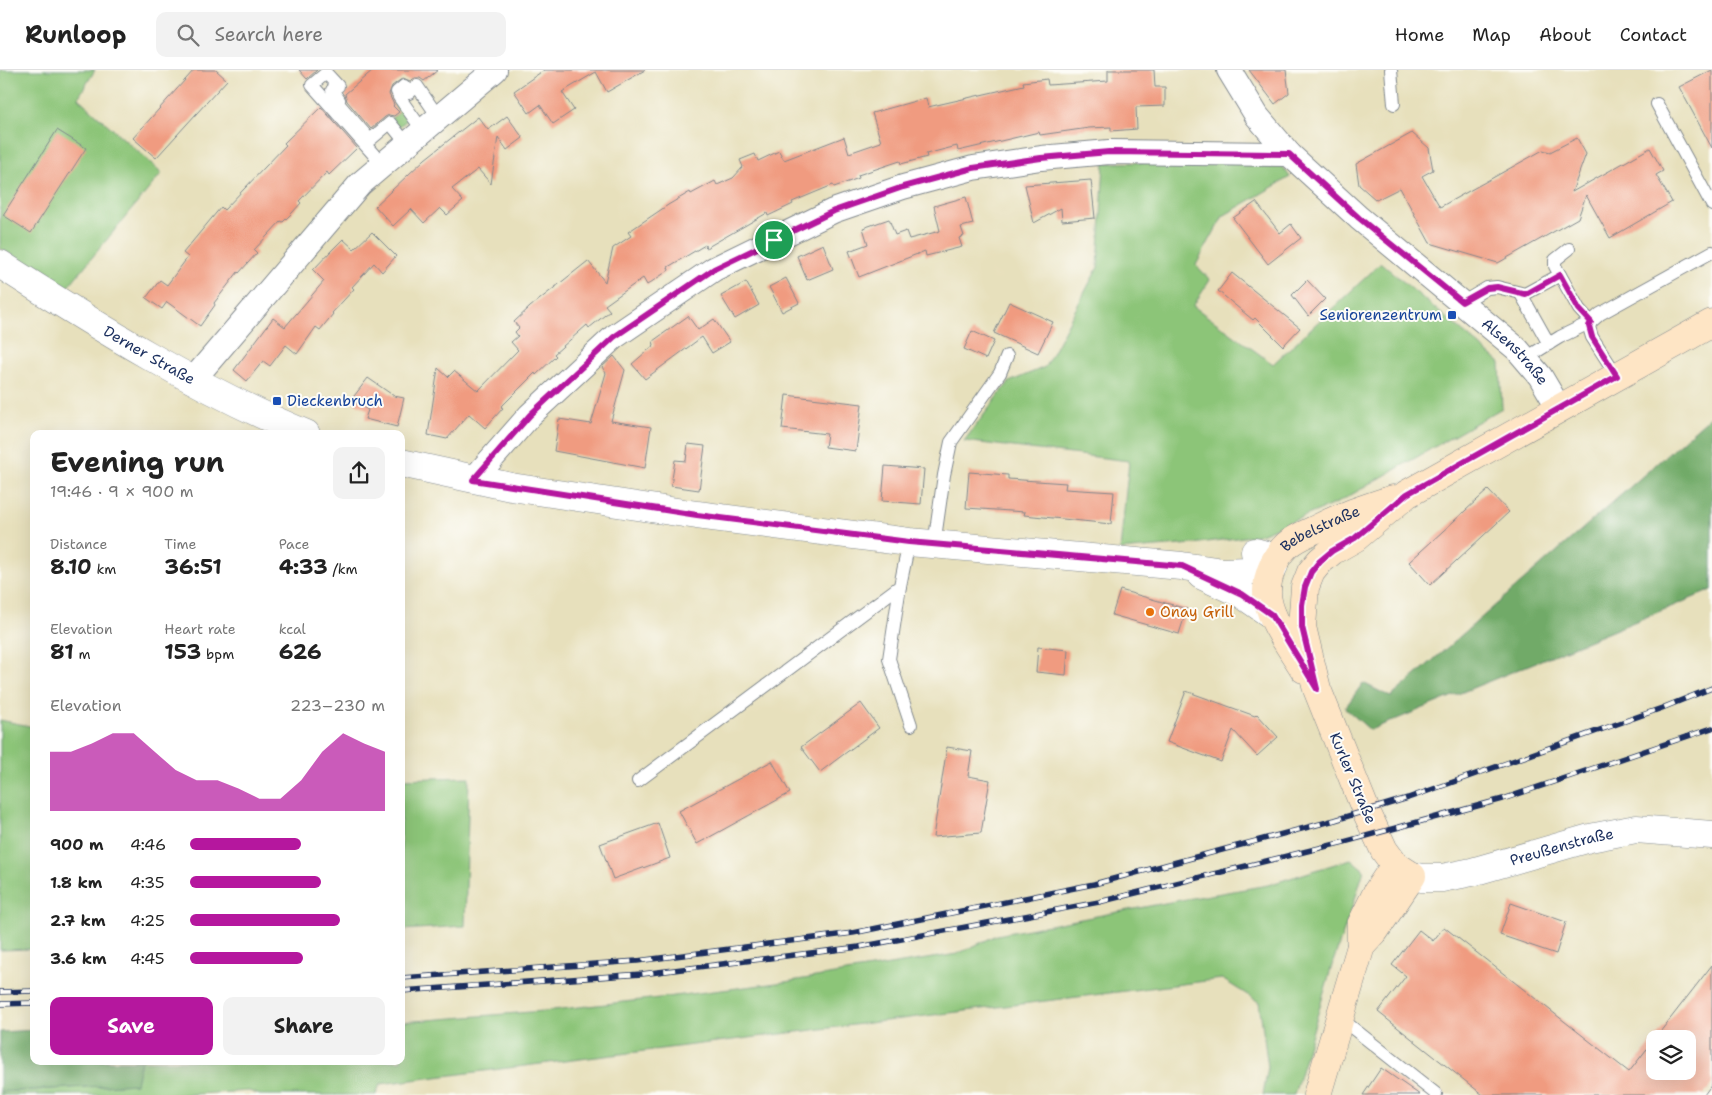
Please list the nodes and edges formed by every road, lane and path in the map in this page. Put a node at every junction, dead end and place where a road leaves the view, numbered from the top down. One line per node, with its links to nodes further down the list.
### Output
1 (495, 70): 6 (street)
2 (1229, 70): 7 (street, Alsenstraße)
3 (1391, 70): 4 (lane)
4 (1394, 104)
5 (1657, 104): 9 (lane)
6 (423, 131): 8 (street); 8 (lane)
7 (1289, 154): 15 (street, Alsenstraße); 26 (street)
8 (383, 165): 22 (street)
9 (1712, 205)
10 (1569, 249): 13 (lane)
11 (1712, 252): 16 (lane)
12 (0, 264): 22 (street, Derner Straße)
13 (1560, 275): 14 (lane); 16 (lane)
14 (1521, 294): 15 (lane); 18 (lane)
15 (1462, 302): 20 (street, Alsenstraße)
16 (1591, 322): 18 (lane); 21 (lane)
17 (1712, 323): 21 (main road, Bebelstraße)
18 (1549, 344): 20 (lane)
19 (1007, 356): 28 (lane)
20 (1526, 358): 23 (street, Alsenstraße)
21 (1617, 376): 23 (main road, Bebelstraße)
22 (192, 380): 24 (street, Derner Straße)
23 (1559, 408): 27 (main road, Bebelstraße)
24 (297, 430)
25 (405, 464): 26 (street)
26 (473, 480): 28 (street)
27 (1407, 494): 29 (main road, Bebelstraße); 30 (main road, Bebelstraße)
28 (922, 544): 31 (street); 32 (lane)
29 (1332, 551): 30 (main road); 34 (main road, Kurler Straße)
30 (1272, 554): 31 (street); 33 (main road, Kurler Straße); 34 (main road)
31 (1182, 566): 33 (street)
32 (900, 586): 36 (lane); 37 (lane)
33 (1272, 615): 35 (main road, Kurler Straße)
34 (1302, 627): 35 (main road, Kurler Straße)
35 (1317, 689): 39 (main road, Kurler Straße)
36 (911, 725)
37 (638, 781)
38 (1712, 834): 39 (street, Preußenstraße)
39 (1403, 870): 40 (main road)
40 (1340, 1018): 41 (lane); 42 (main road)
41 (1436, 1094)
42 (1318, 1095)

